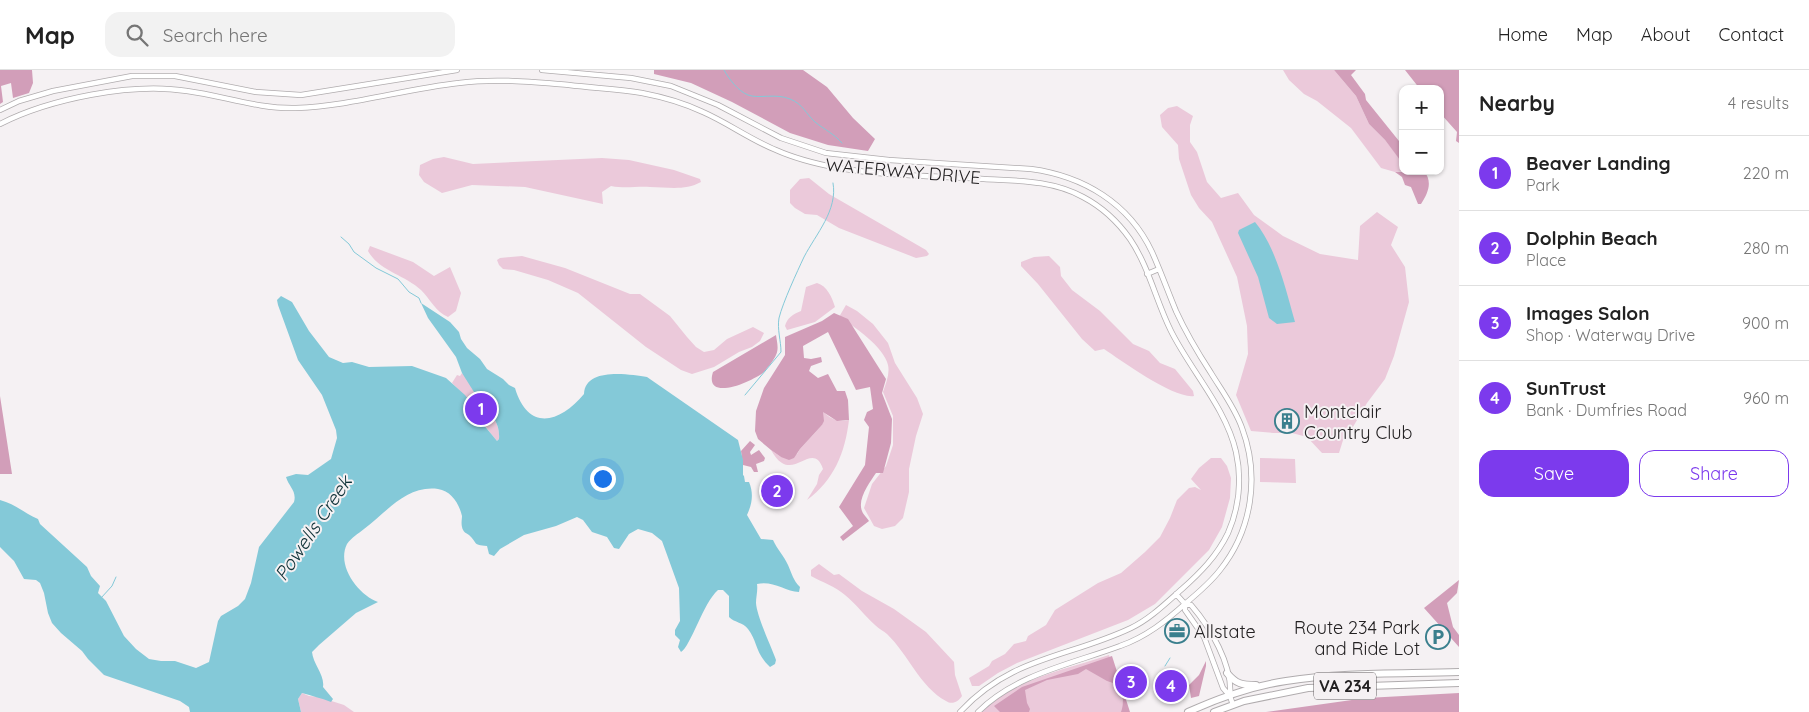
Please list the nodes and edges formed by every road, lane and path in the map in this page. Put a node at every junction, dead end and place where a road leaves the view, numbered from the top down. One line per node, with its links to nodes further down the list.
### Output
1 (457, 70): 3 (main road)
2 (542, 70): 5 (main road, WATERWAY DRIVE)
3 (0, 110)
4 (0, 124): 6 (main road, WATERWAY DRIVE)
5 (1159, 270): 6 (main road); 8 (main road, WATERWAY DRIVE)
6 (1147, 274): 7 (main road, WATERWAY DRIVE)
7 (1176, 594): 8 (main road); 17 (main road, WATERWAY DRIVE)
8 (1185, 604): 10 (main road); 15 (main road); 18 (main road, WATERWAY DRIVE)
9 (1459, 672): 11 (highway, VA 234)
10 (1227, 673): 14 (highway); 15 (main road)
11 (1424, 673): 13 (highway); 14 (highway, VA 234)
12 (1459, 683): 13 (highway, VA 234)
13 (1423, 684): 16 (highway, VA 234)
14 (1267, 685): 15 (highway, VA 234)
15 (1230, 696): 16 (main road); 19 (highway, VA 234)
16 (1233, 705): 20 (highway, VA 234)
17 (960, 712)
18 (978, 712)
19 (1188, 712)
20 (1214, 712)

